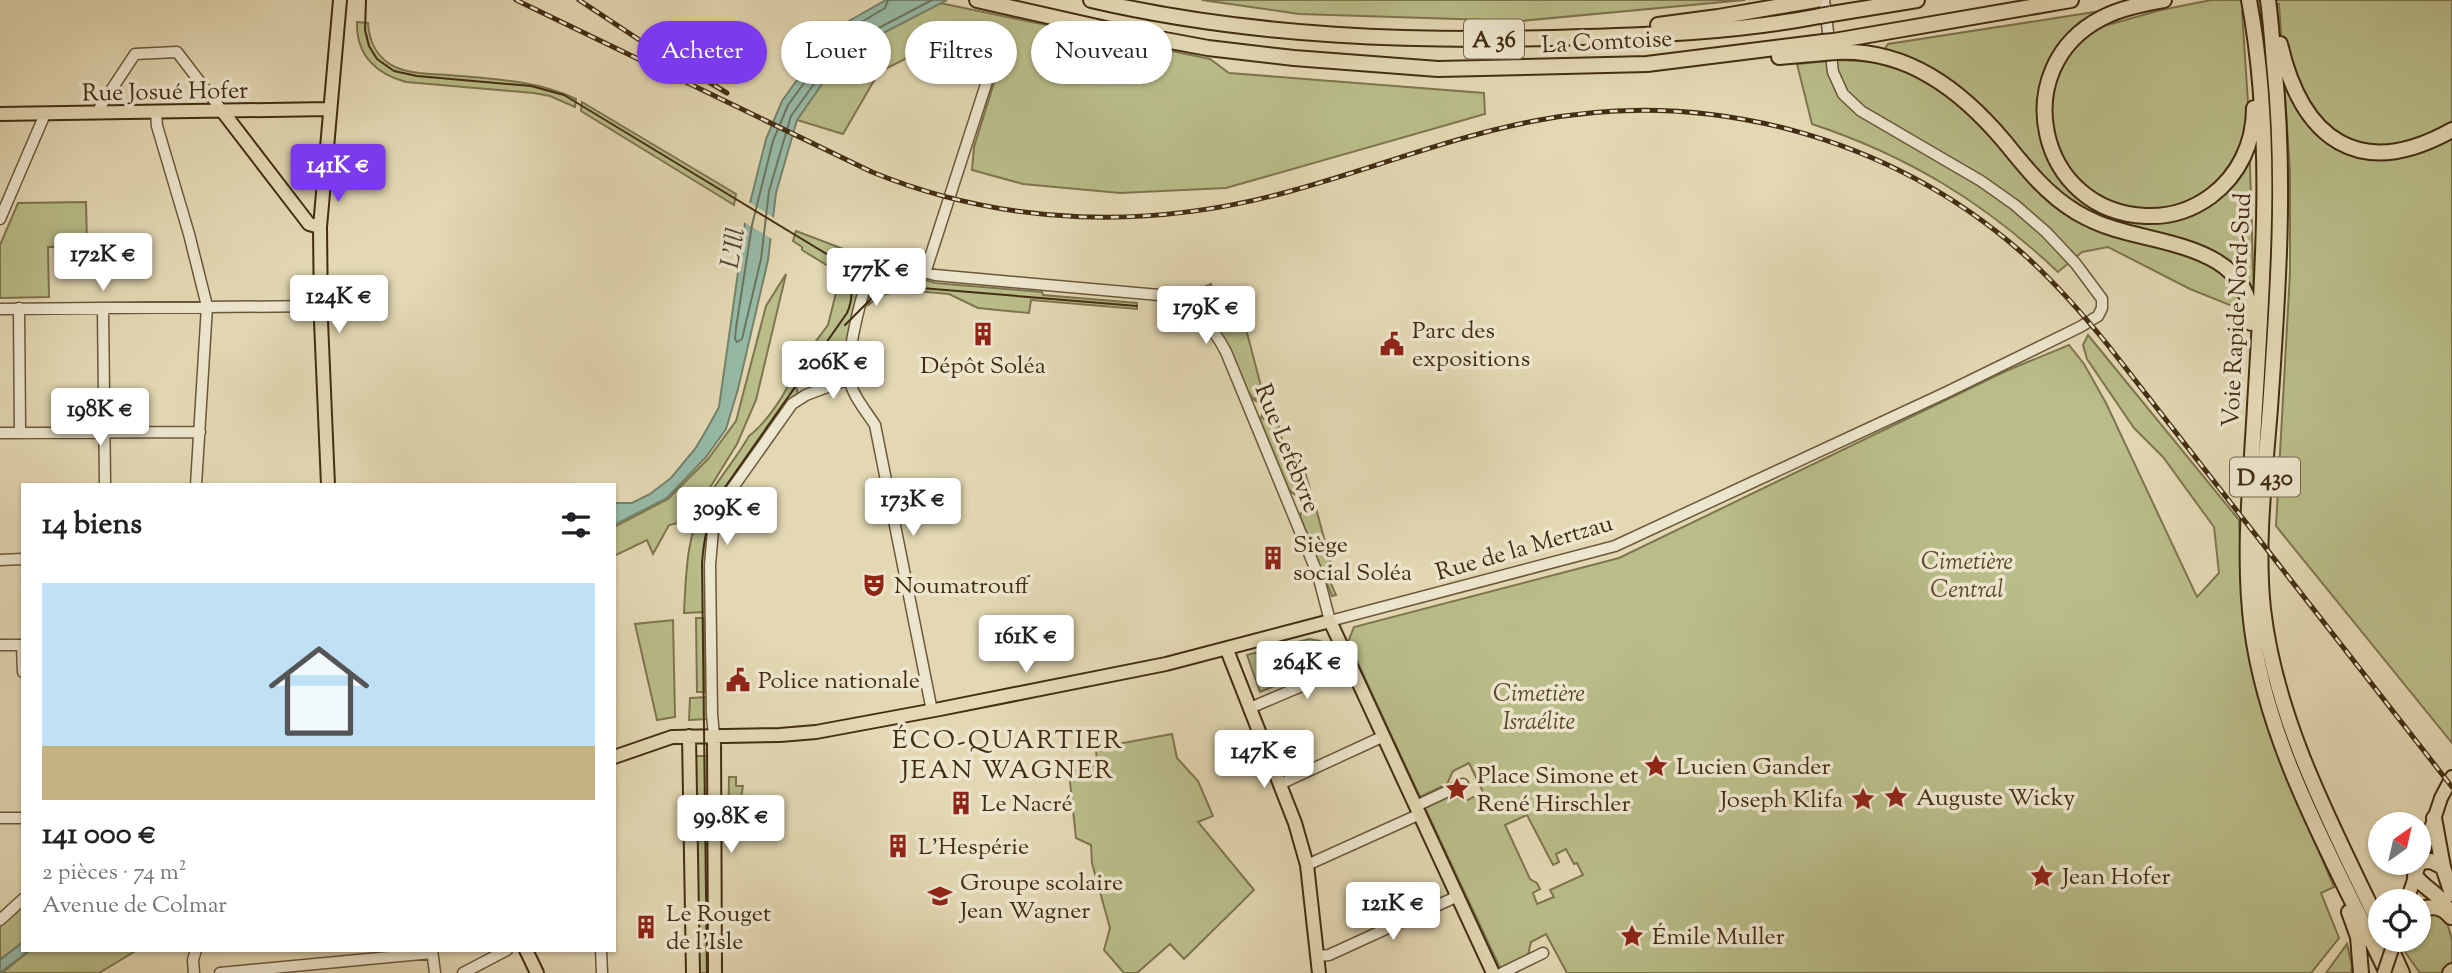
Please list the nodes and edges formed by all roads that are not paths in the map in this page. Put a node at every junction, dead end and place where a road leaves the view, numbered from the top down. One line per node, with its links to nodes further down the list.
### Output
1 (340, 0): 14 (main road)
2 (977, 0): 12 (highway, La Comtoise / A 36)
3 (1091, 0): 11 (highway, La Comtoise / A 36)
4 (1816, 0): 11 (highway)
5 (1824, 0): 40 (street, Rue de la Mertzau)
6 (1917, 0): 11 (highway, La Comtoise / A 36)
7 (2071, 0): 12 (highway, La Comtoise / A 36)
8 (2164, 0): 10 (highway)
9 (2268, 3): 20 (highway); 68 (highway, Voie Rapide Nord-Sud / D 430)
10 (2249, 4): 30 (highway, Voie Rapide Nord-Sud / D 430)
11 (1616, 36)
12 (1830, 47): 30 (highway)
13 (986, 84): 23 (street)
14 (330, 109): 15 (main road, Rue Josué Hofer); 22 (main road)
15 (223, 112): 16 (street); 17 (main road, Rue Josué Hofer); 22 (main road)
16 (98, 113): 17 (main road, Rue Josué Hofer); 19 (main road, Rue Josué Hofer)
17 (156, 113): 24 (street)
18 (0, 114): 19 (main road, Rue Josué Hofer)
19 (45, 114): 21 (street)
20 (2452, 130)
21 (0, 219)
22 (320, 227): 25 (main road)
23 (925, 273): 29 (street, Rue Lefèbvre); 40 (street, Rue Lefèbvre)
24 (207, 306): 25 (street); 26 (street); 32 (street)
25 (321, 306): 37 (main road)
26 (103, 308): 28 (street); 31 (street)
27 (0, 309): 28 (street)
28 (19, 309): 34 (street)
29 (849, 379): 46 (street); 48 (street)
30 (2255, 401): 61 (highway, Voie Rapide Nord-Sud / D 430)
31 (105, 432): 32 (street); 34 (street); 35 (street)
32 (200, 432): 36 (street)
33 (0, 433): 34 (street)
34 (20, 433)
35 (105, 483)
36 (197, 483)
37 (328, 483)
38 (21, 559): 39 (street)
39 (0, 560)
40 (1330, 621): 43 (main road, Rue de la Mertzau); 44 (main road, Rue Lefèbvre)
41 (0, 645): 42 (street)
42 (21, 645)
43 (1227, 650): 45 (main road); 46 (main road, Rue de la Mertzau)
44 (1351, 665): 45 (street); 49 (main road, Rue Lefèbvre)
45 (1250, 708): 52 (main road)
46 (932, 711): 48 (main road, Rue de la Mertzau)
47 (689, 736): 48 (main road, Rue de la Mertzau); 50 (main road, Rue de la Mertzau); 88 (main road)
48 (714, 736): 89 (main road)
49 (1384, 736): 52 (street); 54 (main road, Rue Lefèbvre)
50 (616, 756)
51 (2452, 777): 57 (main road)
52 (1280, 784): 60 (main road)
53 (1463, 784): 54 (street)
54 (1418, 810): 60 (street); 66 (main road, Rue Lefèbvre)
55 (0, 818): 56 (street)
56 (21, 818)
57 (2434, 818): 58 (main road); 62 (highway)
58 (2431, 827)
59 (2431, 861): 62 (highway)
60 (1307, 865): 80 (main road)
61 (2336, 866): 93 (highway); 94 (highway, Voie Rapide Nord-Sud / D 430)
62 (2443, 867): 65 (highway)
63 (2414, 876): 64 (main road); 70 (highway)
64 (2410, 889)
65 (2452, 894)
66 (1458, 896): 80 (street); 91 (main road, Rue Lefèbvre)
67 (21, 901): 71 (street)
68 (2368, 901)
69 (2431, 906): 70 (highway)
70 (2451, 917)
71 (0, 920)
72 (195, 952): 82 (street)
73 (422, 952): 83 (street)
74 (432, 952): 84 (street)
75 (504, 952): 85 (street)
76 (527, 952): 86 (main road)
77 (601, 952): 87 (street)
78 (2391, 952): 94 (main road, bridge)
79 (1543, 953): 92 (street)
80 (1319, 957): 90 (main road)
81 (2399, 966): 95 (highway)
82 (194, 973)
83 (220, 973)
84 (435, 973)
85 (463, 973)
86 (537, 973)
87 (602, 973)
88 (693, 973)
89 (715, 973)
90 (1320, 973)
91 (1493, 973)
92 (1502, 973)
93 (2361, 973)
94 (2385, 973)
95 (2412, 973)

